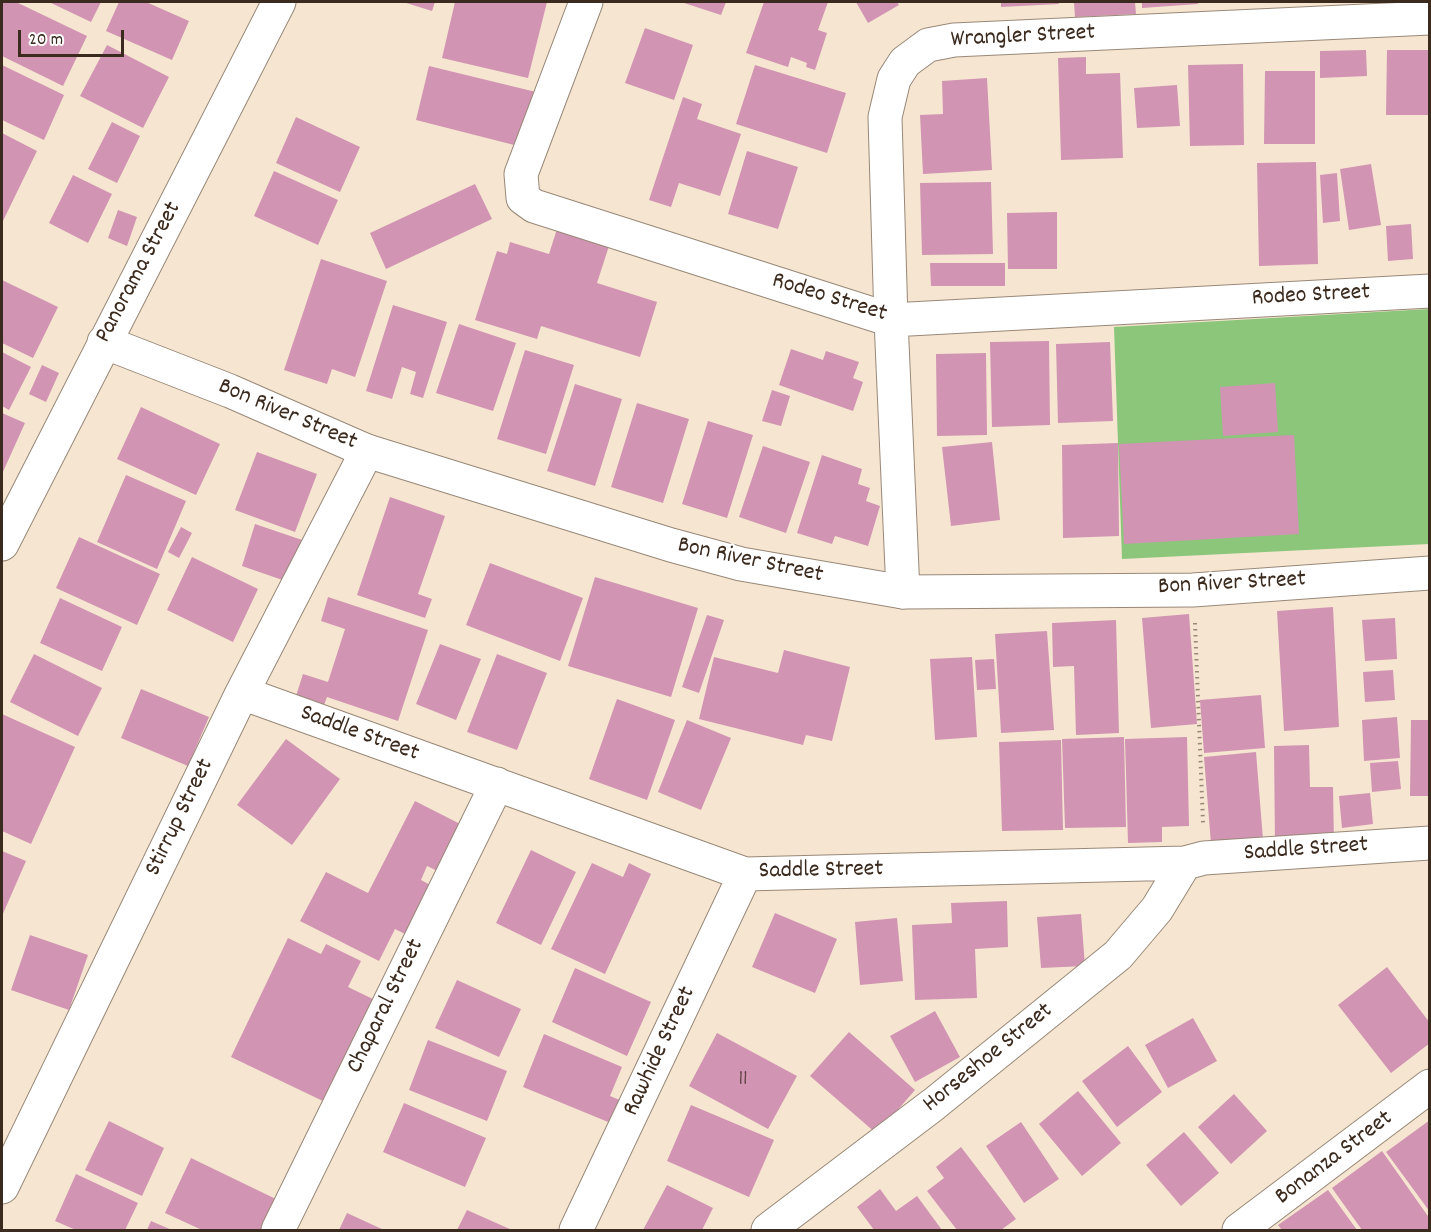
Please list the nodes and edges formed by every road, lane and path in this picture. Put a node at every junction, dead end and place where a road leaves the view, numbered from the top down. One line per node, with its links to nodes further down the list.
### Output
1 (279, 2): 6 (street, Panorama Street)
2 (586, 2): 5 (street, Rodeo Street)
3 (1430, 18): 5 (street, Wrangler Street)
4 (1430, 291): 5 (street, Rodeo Street)
5 (891, 320): 11 (street, Wrangler Street)
6 (104, 342): 7 (street, Bon River Street); 8 (street, Panorama Street)
7 (367, 451): 11 (street, Bon River Street); 12 (street, Stirrup Street)
8 (2, 544)
9 (1430, 573): 10 (street, Bon River Street)
10 (1193, 590): 11 (street, Bon River Street); 15 (path)
11 (903, 592)
12 (242, 693): 13 (street, Saddle Street); 18 (street, Stirrup Street)
13 (497, 784): 16 (street, Saddle Street); 19 (street, Chaparal Street)
14 (1430, 843): 15 (street, Saddle Street)
15 (1195, 861): 16 (street, Saddle Street); 21 (street, Horseshoe Street)
16 (745, 874): 20 (street, Rawhide Street)
17 (1430, 1086): 22 (street, Bonanza Street)
18 (2, 1187)
19 (278, 1230)
20 (576, 1230)
21 (768, 1230)
22 (1239, 1230)

